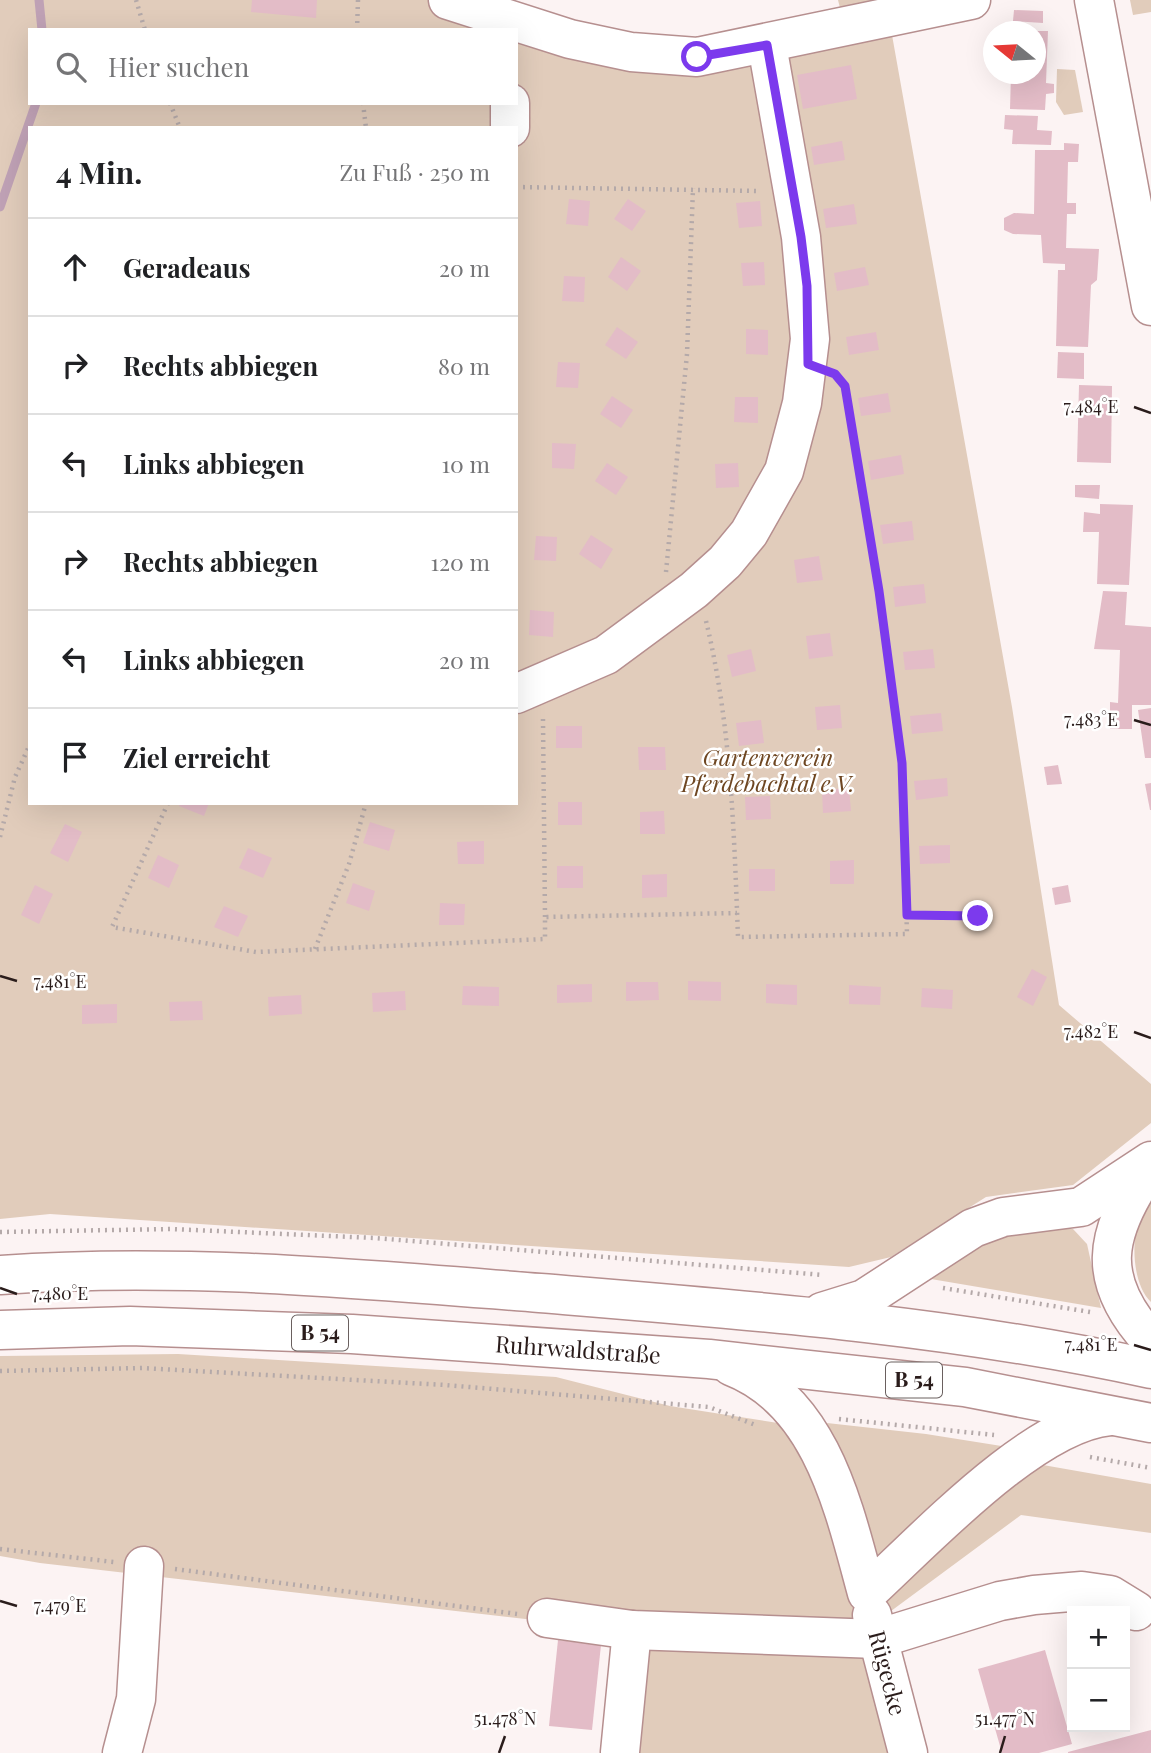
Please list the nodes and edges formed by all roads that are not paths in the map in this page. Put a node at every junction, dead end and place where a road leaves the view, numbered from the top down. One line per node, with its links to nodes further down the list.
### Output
1 (449, 0): 4 (main road)
2 (971, 0): 6 (main road)
3 (1094, 0): 9 (main road)
4 (512, 28)
5 (518, 30): 6 (main road)
6 (767, 45): 10 (main road)
7 (510, 105): 8 (main road)
8 (510, 126)
9 (1151, 306)
10 (530, 689)
11 (1151, 1163): 13 (main road); 15 (main road)
12 (0, 1275): 13 (main road, B 54)
13 (794, 1314): 17 (main road, B 54)
14 (0, 1331): 16 (main road, Ruhrwaldstraße / B 54)
15 (1151, 1340)
16 (709, 1359): 18 (main road, Ruhrwaldstraße / B 54); 20 (main road, Rügecke)
17 (1151, 1368)
18 (1134, 1419): 20 (main road)
19 (144, 1566): 26 (main road)
20 (867, 1593): 24 (main road, Rügecke)
21 (1136, 1611): 24 (main road)
22 (547, 1618): 23 (main road)
23 (632, 1630): 24 (main road); 25 (main road)
24 (877, 1639): 27 (main road, Rügecke)
25 (620, 1752)
26 (122, 1753)
27 (908, 1753)

